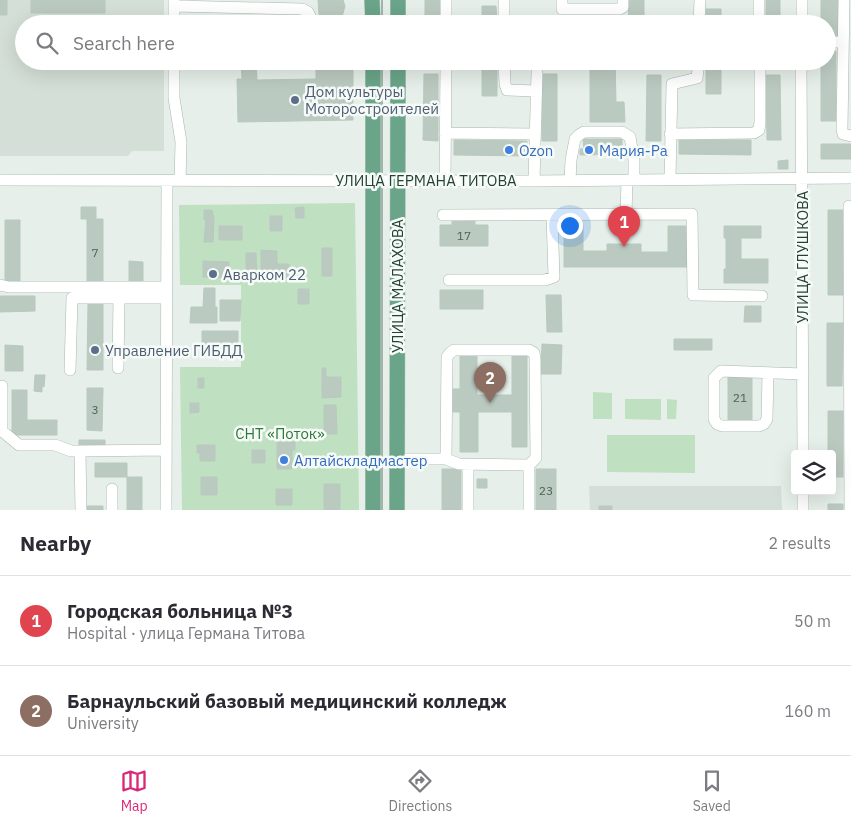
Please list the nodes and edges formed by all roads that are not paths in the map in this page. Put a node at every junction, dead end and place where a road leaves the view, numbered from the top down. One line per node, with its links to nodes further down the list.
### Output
1 (372, 0): 14 (main road)
2 (398, 0): 15 (main road)
3 (446, 0): 16 (street)
4 (504, 0): 17 (street)
5 (562, 0): 6 (street)
6 (623, 0)
7 (700, 0): 18 (street)
8 (759, 0): 19 (street)
9 (802, 0): 20 (street)
10 (844, 0): 21 (street)
11 (174, 3): 12 (street)
12 (192, 3): 13 (street)
13 (310, 15)
14 (373, 15)
15 (398, 15)
16 (446, 15)
17 (504, 15)
18 (699, 15)
19 (759, 15)
20 (802, 15)
21 (846, 36): 35 (street)
22 (174, 70): 45 (street)
23 (373, 70): 40 (main road, УЛИЦА МАЛАХОВА)
24 (398, 70): 41 (main road, УЛИЦА МАЛАХОВА)
25 (446, 70): 32 (street)
26 (504, 70): 31 (street)
27 (698, 70): 34 (street)
28 (760, 70): 34 (street)
29 (802, 70): 36 (street, УЛИЦА ГЛУШКОВА)
30 (537, 73): 31 (street)
31 (536, 92): 33 (street)
32 (445, 133): 33 (street); 42 (street)
33 (534, 134): 46 (street)
34 (670, 134): 38 (street)
35 (851, 136)
36 (802, 178): 37 (street, УЛИЦА ГЕРМАНА ТИТОВА); 38 (street, УЛИЦА ГЕРМАНА ТИТОВА); 60 (street, УЛИЦА ГЛУШКОВА)
37 (851, 178)
38 (670, 179): 43 (street, УЛИЦА ГЕРМАНА ТИТОВА)
39 (0, 180): 44 (street, УЛИЦА ГЕРМАНА ТИТОВА)
40 (373, 180): 41 (street, УЛИЦА ГЕРМАНА ТИТОВА); 45 (street, УЛИЦА ГЕРМАНА ТИТОВА); 75 (main road, УЛИЦА МАЛАХОВА)
41 (397, 180): 42 (street, УЛИЦА ГЕРМАНА ТИТОВА); 65 (main road, УЛИЦА МАЛАХОВА)
42 (445, 180): 46 (street, УЛИЦА ГЕРМАНА ТИТОВА)
43 (630, 180): 47 (street, УЛИЦА ГЕРМАНА ТИТОВА); 47 (street); 50 (street)
44 (168, 181): 45 (street, УЛИЦА ГЕРМАНА ТИТОВА); 54 (street)
45 (180, 181)
46 (534, 181): 47 (street, УЛИЦА ГЕРМАНА ТИТОВА)
47 (570, 181)
48 (849, 206): 70 (street)
49 (552, 214): 50 (street); 51 (street); 52 (street)
50 (626, 214): 55 (street)
51 (443, 215)
52 (449, 280)
53 (0, 285): 54 (street)
54 (167, 293): 56 (street); 62 (street)
55 (762, 296)
56 (119, 298): 57 (street); 58 (street)
57 (118, 368)
58 (70, 370)
59 (768, 373): 59 (street); 60 (street)
60 (803, 374): 63 (street, УЛИЦА ГЛУШКОВА)
61 (2, 386): 64 (street)
62 (166, 450): 64 (street); 74 (street)
63 (803, 450)
64 (80, 451): 72 (street)
65 (398, 459): 66 (street); 76 (main road, УЛИЦА МАЛАХОВА)
66 (446, 459): 67 (street); 68 (street)
67 (468, 464): 68 (street); 77 (street)
68 (529, 465): 78 (street)
69 (112, 489): 73 (street)
70 (850, 494): 80 (street)
71 (803, 495): 79 (street)
72 (81, 510)
73 (112, 510)
74 (166, 510)
75 (373, 510)
76 (397, 510)
77 (468, 510)
78 (529, 510)
79 (803, 510)
80 (850, 510)

